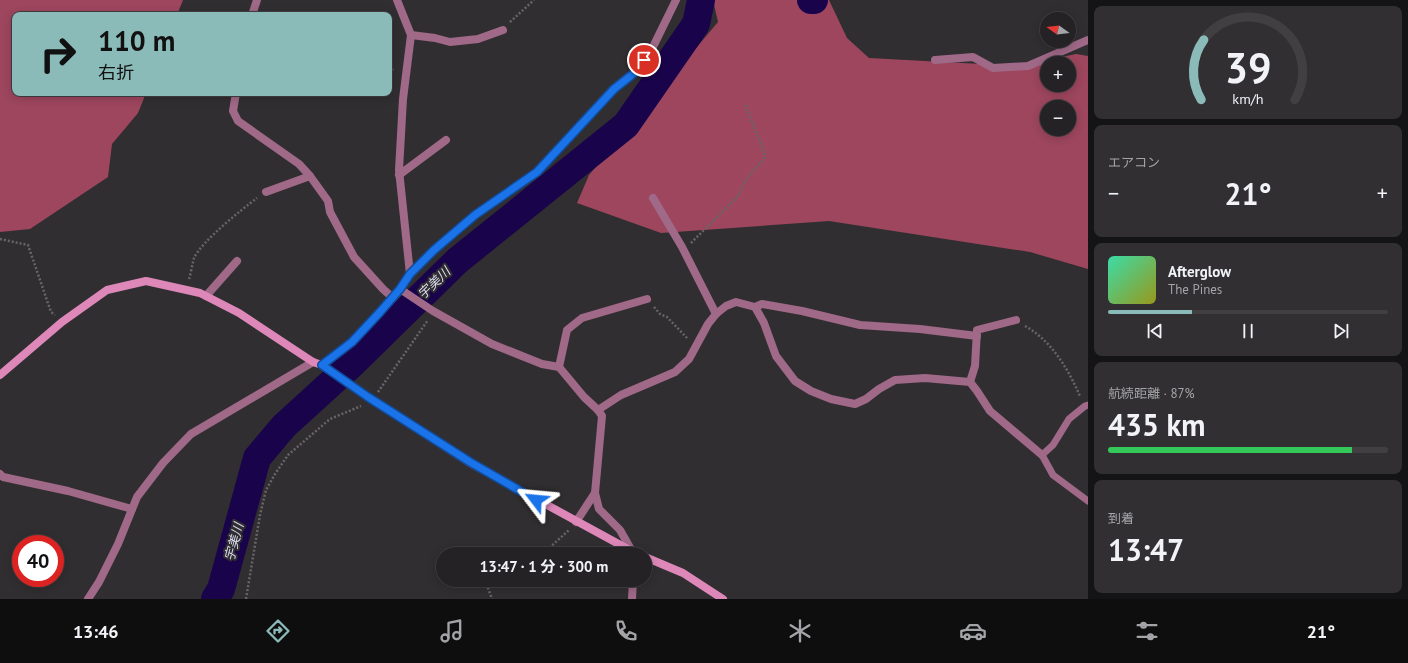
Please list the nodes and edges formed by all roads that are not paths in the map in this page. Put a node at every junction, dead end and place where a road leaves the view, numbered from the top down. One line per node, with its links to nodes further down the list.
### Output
1 (257, 0): 4 (street)
2 (397, 0): 6 (street)
3 (676, 0): 16 (street)
4 (253, 12)
5 (503, 30): 6 (street)
6 (411, 35): 11 (street)
7 (1088, 40): 8 (street)
8 (935, 60)
9 (236, 96): 12 (street)
10 (446, 140): 11 (street)
11 (399, 175): 16 (street)
12 (310, 176): 13 (street); 19 (street)
13 (266, 192)
14 (653, 198): 22 (street)
15 (237, 261): 18 (street)
16 (410, 274): 17 (street)
17 (403, 290): 19 (street); 27 (street)
18 (206, 296): 25 (street); 28 (street)
19 (392, 298): 26 (street)
20 (647, 298): 27 (street)
21 (754, 307): 22 (street); 24 (street); 29 (street)
22 (716, 314): 31 (street)
23 (1016, 320): 24 (street)
24 (977, 336): 29 (street)
25 (313, 362): 26 (street); 36 (street)
26 (325, 367): 37 (street)
27 (558, 367): 31 (street)
28 (0, 375)
29 (970, 382): 32 (street)
30 (1086, 405): 32 (lane)
31 (598, 410): 34 (street)
32 (1042, 455): 35 (lane)
33 (0, 474): 36 (street)
34 (595, 493): 37 (street); 39 (street)
35 (1088, 501)
36 (132, 510): 42 (street)
37 (576, 522): 38 (street)
38 (621, 547)
39 (630, 547)
40 (652, 561): 44 (street)
41 (632, 587): 43 (street)
42 (88, 599)
43 (632, 599)
44 (722, 599)

